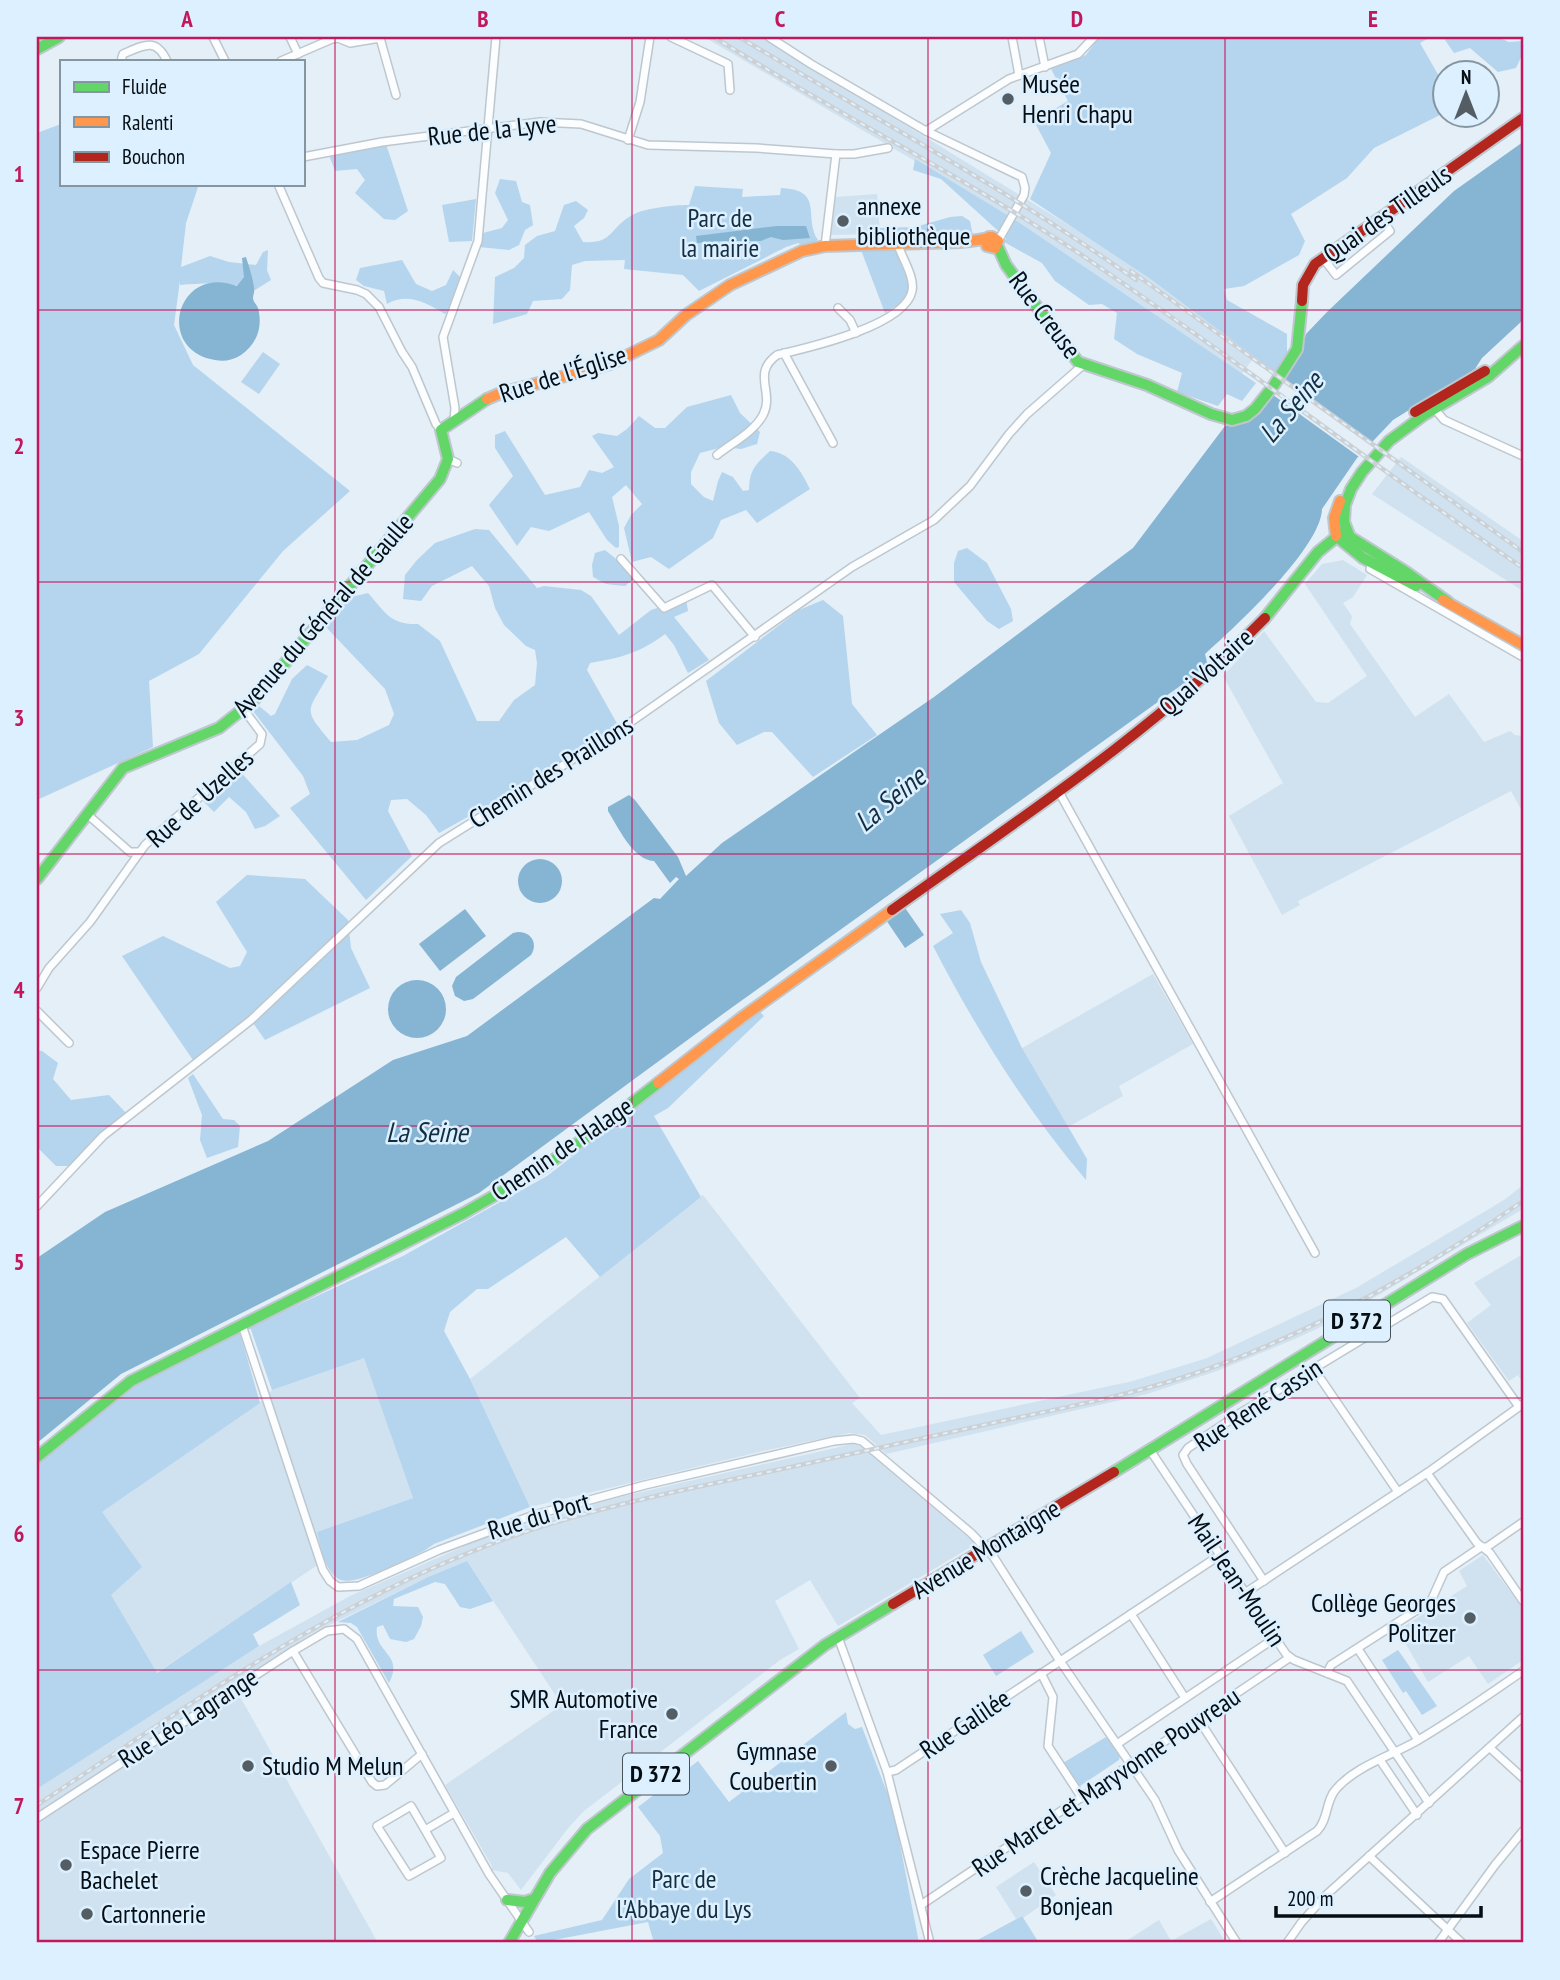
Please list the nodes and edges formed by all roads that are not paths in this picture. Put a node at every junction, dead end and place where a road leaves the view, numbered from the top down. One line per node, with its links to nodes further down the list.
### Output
1 (59, 37): 12 (street)
2 (213, 37): 16 (street)
3 (290, 37): 13 (street)
4 (496, 37): 23 (street)
5 (650, 37): 25 (street)
6 (671, 37): 20 (street)
7 (769, 37): 24 (street)
8 (1012, 37): 19 (street)
9 (1039, 37): 18 (street)
10 (1094, 37): 18 (street)
11 (384, 38): 13 (street); 21 (street)
12 (37, 49)
13 (298, 54): 17 (street)
14 (121, 60): 15 (street)
15 (167, 60)
16 (224, 60)
17 (284, 60)
18 (1045, 67): 19 (street)
19 (1019, 75): 24 (street)
20 (730, 90)
21 (396, 95)
22 (1523, 118): 30 (street, Quai des Tilleuls)
23 (488, 127): 25 (street, Rue de la Lyve); 28 (street, Rue de la Lyve); 42 (street)
24 (926, 131): 31 (street)
25 (628, 140): 27 (street, Rue de la Lyve)
26 (888, 148): 27 (street, Rue de la Lyve)
27 (836, 154): 33 (street)
28 (304, 157)
29 (279, 186): 43 (street)
30 (1381, 218): 34 (street, Quai des Tilleuls); 34 (street)
31 (992, 242): 32 (street, Rue de l'Église); 40 (street, Rue Creuse)
32 (898, 245): 33 (street, Rue de l'Église); 36 (street)
33 (825, 246): 42 (street, Rue de l'Église)
34 (1323, 258): 40 (street, Quai des Tilleuls)
35 (838, 308): 36 (street)
36 (856, 333): 39 (street)
37 (1523, 340): 41 (street)
38 (1523, 346): 41 (street)
39 (784, 353): 44 (street); 45 (street)
40 (1083, 365): 51 (street, Chemin des Praillons)
41 (1432, 406): 46 (street); 47 (street)
42 (454, 421): 43 (street, Rue de l'Église)
43 (441, 430): 54 (street, Avenue du Général de Gaulle)
44 (833, 443)
45 (717, 455)
46 (1523, 456)
47 (1340, 533): 49 (street); 55 (street, Quai Voltaire)
48 (621, 559): 51 (street)
49 (1375, 559): 50 (street); 50 (street)
50 (1468, 619): 52 (street); 53 (street)
51 (755, 636): 62 (street, Chemin des Praillons)
52 (1523, 645)
53 (1523, 657)
54 (244, 709): 56 (street, Avenue du Général de Gaulle); 57 (street, Rue de Uzelles)
55 (1059, 792): 64 (street); 65 (street, Chemin de Halage)
56 (87, 814): 57 (street, Rue de Uzelles); 58 (street, Avenue du Général de Gaulle)
57 (140, 852): 59 (street, Rue de Uzelles)
58 (37, 878)
59 (37, 988)
60 (37, 1011): 61 (street)
61 (69, 1043)
62 (37, 1206)
63 (1523, 1226): 68 (street, Avenue Montaigne / D 372)
64 (1315, 1253)
65 (242, 1324): 70 (street, Chemin de Halage); 75 (street, Rue du Port)
66 (1314, 1369): 67 (street, Rue René Cassin); 69 (street, Rue René Cassin); 72 (street)
67 (1522, 1405): 71 (street)
68 (1150, 1450): 75 (street, Avenue Montaigne / D 372); 76 (street, Mail Jean-Moulin)
69 (1183, 1455): 77 (street, Mail Jean-Moulin)
70 (37, 1457)
71 (1427, 1473): 72 (street); 74 (street)
72 (1398, 1492): 77 (street)
73 (1523, 1522): 74 (street)
74 (1481, 1547): 79 (street); 83 (street)
75 (986, 1549): 81 (street, Avenue Montaigne / D 372); 86 (street)
76 (1220, 1555): 78 (street, Mail Jean-Moulin); 80 (street, Rue Galilée)
77 (1264, 1581): 78 (street)
78 (1245, 1593): 82 (street, Mail Jean-Moulin)
79 (1523, 1601)
80 (1131, 1614): 86 (street, Rue Galilée); 92 (street)
81 (838, 1637): 102 (street); 113 (street, Avenue Montaigne / D 372)
82 (1275, 1638): 85 (street, Mail Jean-Moulin); 92 (street)
83 (1358, 1649): 87 (street); 95 (street)
84 (293, 1650): 99 (street, Rue Léo Lagrange); 99 (street); 108 (street, Rue Léo Lagrange)
85 (1289, 1658): 90 (street, Mail Jean-Moulin); 94 (street, Rue Marcel et Maryvonne Pouvreau)
86 (1061, 1660): 89 (street, Rue Galilée); 96 (street)
87 (1340, 1661): 90 (street); 91 (street)
88 (1523, 1671): 95 (street)
89 (1041, 1673): 102 (street, Rue Galilée); 104 (street)
90 (1327, 1673): 91 (street, Mail Jean-Moulin)
91 (1338, 1677): 98 (street, Mail Jean-Moulin)
92 (1185, 1698): 96 (street)
93 (1523, 1717): 97 (street)
94 (1199, 1720): 101 (street, Rue Marcel et Maryvonne Pouvreau); 111 (street)
95 (1418, 1740): 98 (street)
96 (1117, 1744): 101 (street)
97 (1490, 1748): 103 (street); 105 (street)
98 (1394, 1752): 100 (street); 105 (street, Mail Jean-Moulin)
99 (422, 1754): 106 (street)
100 (1380, 1760): 107 (street); 111 (street)
101 (1132, 1765): 104 (street, Rue Marcel et Maryvonne Pouvreau); 115 (street)
102 (887, 1772): 116 (street)
103 (1523, 1778)
104 (1082, 1798): 116 (street, Rue Marcel et Maryvonne Pouvreau)
105 (1429, 1803): 107 (street)
106 (454, 1813): 109 (street); 114 (street)
107 (1417, 1815): 112 (street)
108 (37, 1818)
109 (425, 1830): 109 (street)
110 (1523, 1831): 119 (street)
111 (1285, 1853): 115 (street)
112 (1369, 1856): 119 (street); 123 (street)
113 (534, 1899): 114 (street); 117 (street, Avenue Montaigne / D 372)
114 (507, 1900): 117 (street)
115 (1210, 1902): 122 (street)
116 (921, 1905): 121 (street)
117 (520, 1922): 118 (street); 120 (street, Avenue Montaigne / D 372)
118 (528, 1932)
119 (1448, 1932): 124 (street); 125 (street)
120 (509, 1943)
121 (930, 1943)
122 (1237, 1943)
123 (1287, 1943)
124 (1438, 1943)
125 (1462, 1943)

